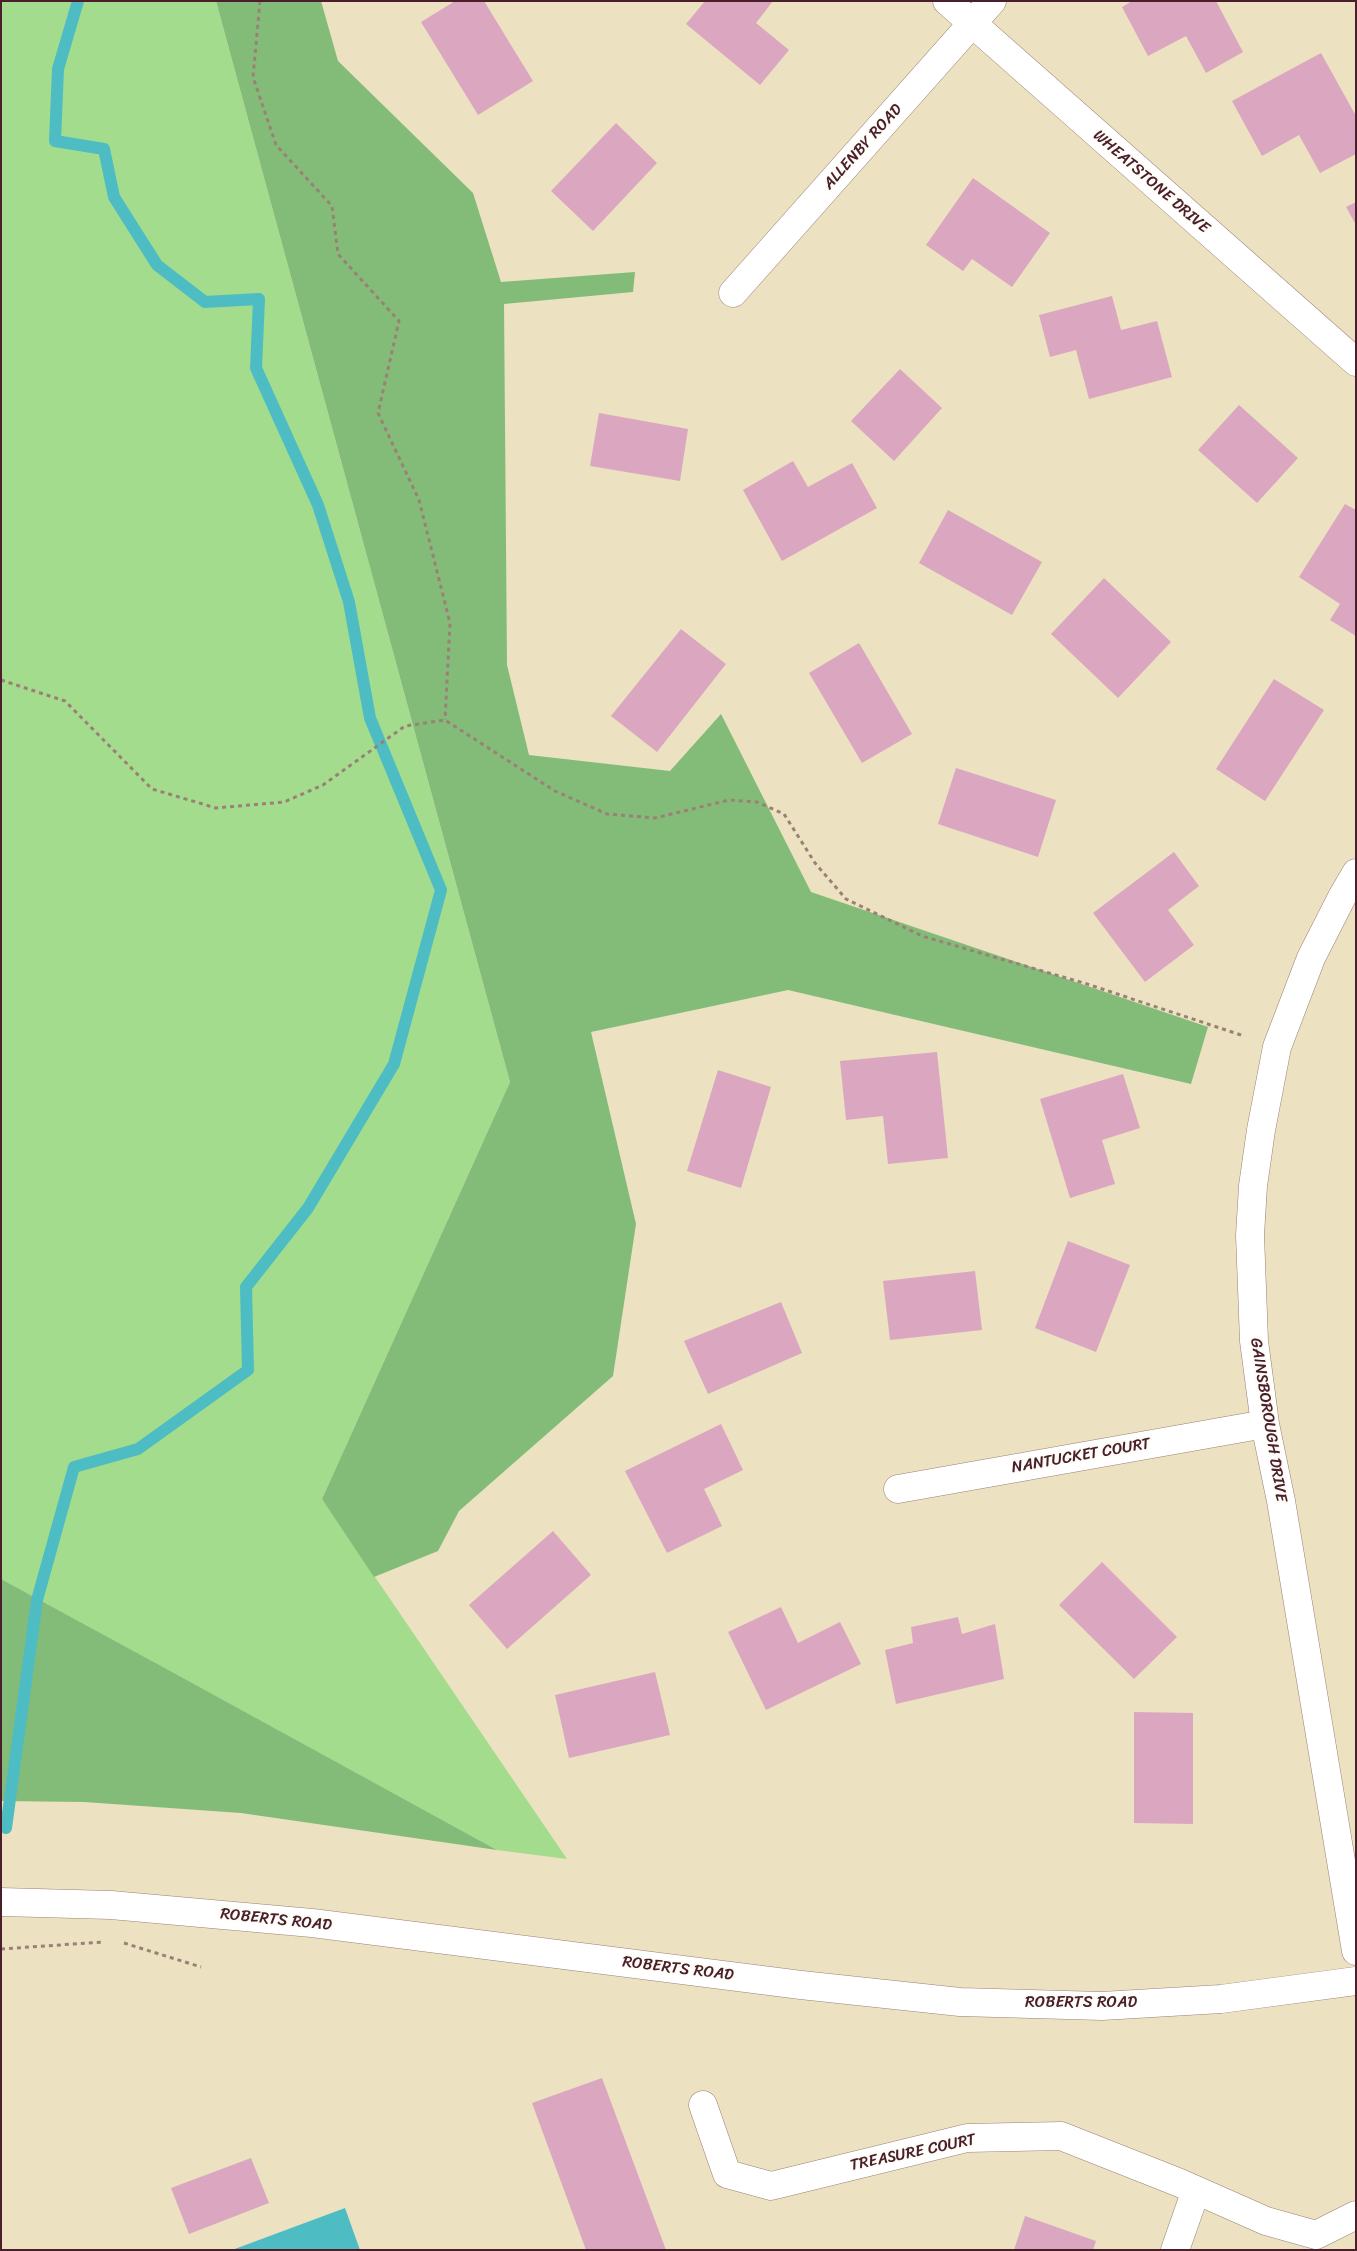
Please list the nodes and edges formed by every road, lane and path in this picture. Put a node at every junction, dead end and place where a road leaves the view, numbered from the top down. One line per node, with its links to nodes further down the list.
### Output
1 (260, 1): 8 (path)
2 (947, 1): 4 (street, WHEATSTONE DRIVE)
3 (992, 1): 4 (street, ALLENBY ROAD)
4 (972, 23): 5 (street, ALLENBY ROAD); 6 (street, WHEATSTONE DRIVE)
5 (733, 293)
6 (1356, 362)
7 (1, 680): 8 (path)
8 (446, 720): 10 (path)
9 (1356, 873): 10 (street, GAINSBOROUGH DRIVE)
10 (1277, 1047): 11 (street, GAINSBOROUGH DRIVE)
11 (1265, 1424): 12 (street, NANTUCKET COURT); 17 (street, GAINSBOROUGH DRIVE)
12 (898, 1488)
13 (1, 1902): 19 (street, ROBERTS ROAD)
14 (117, 1941): 18 (path)
15 (107, 1942): 16 (path)
16 (1, 1949)
17 (1356, 1951)
18 (201, 1967)
19 (1356, 1981)
20 (703, 2105): 21 (street, TREASURE COURT)
21 (1196, 2190): 23 (street, TREASURE COURT); 24 (street)
22 (1356, 2215): 23 (street, TREASURE COURT)
23 (1314, 2242)
24 (1175, 2250)

